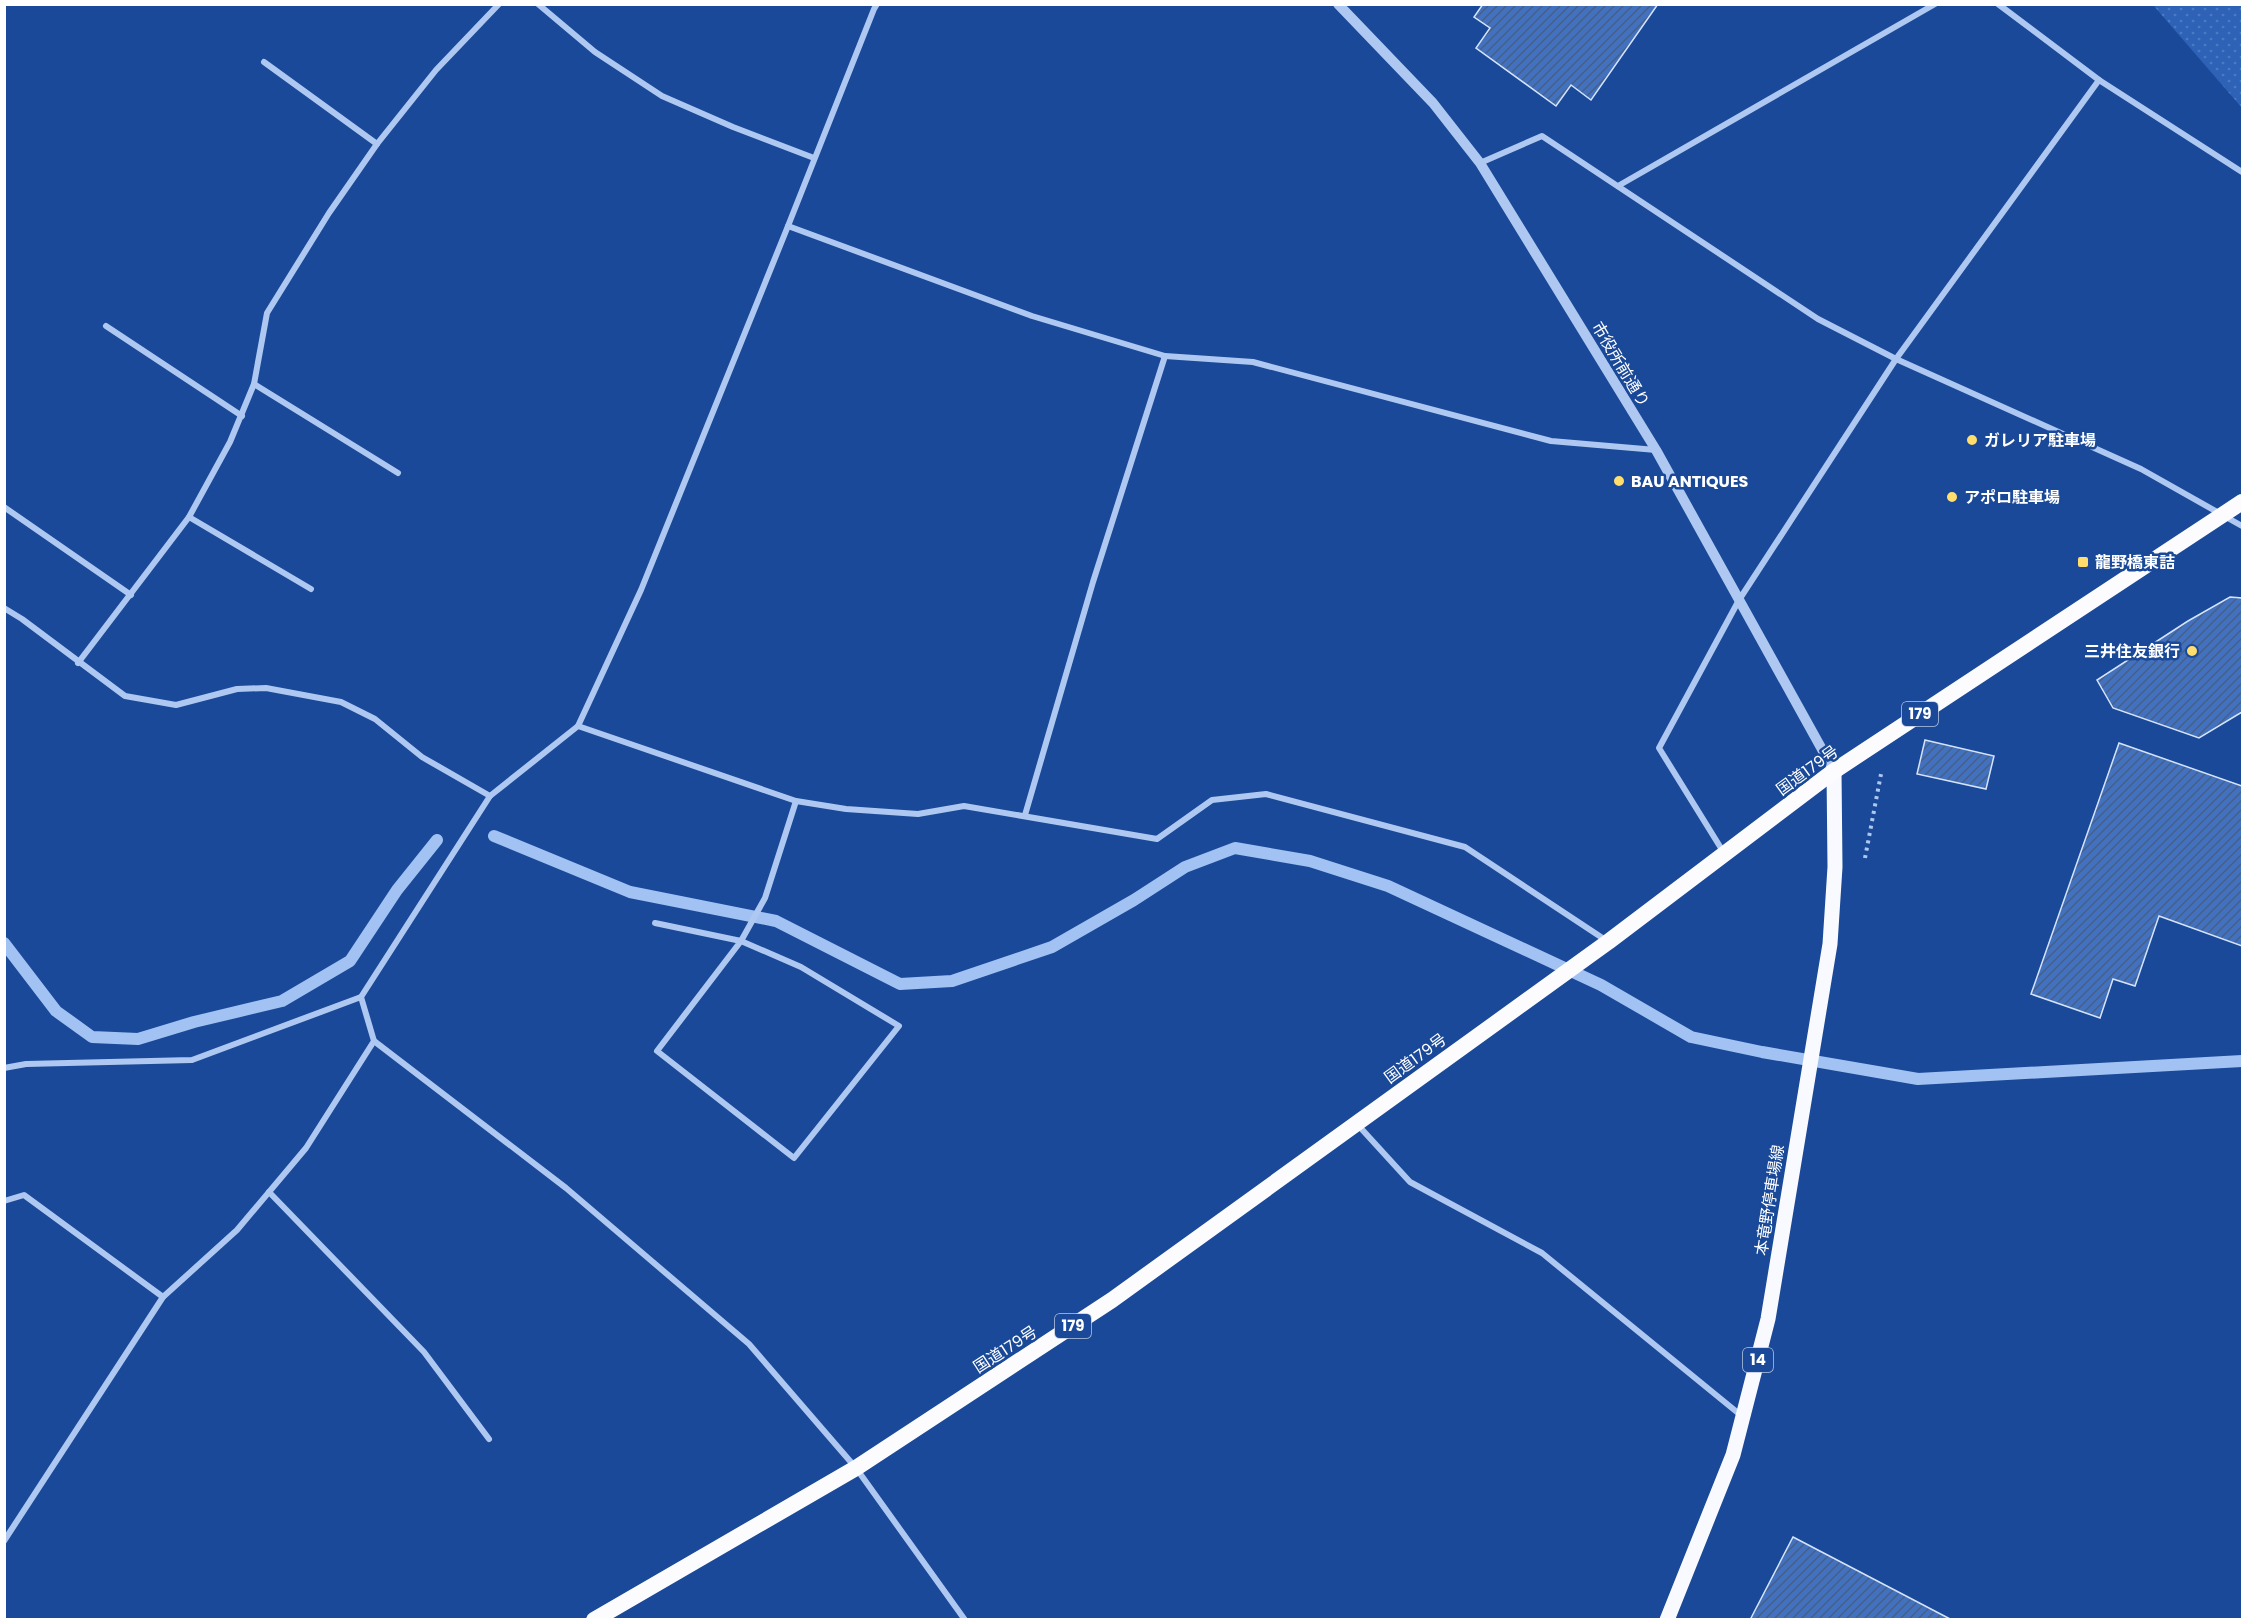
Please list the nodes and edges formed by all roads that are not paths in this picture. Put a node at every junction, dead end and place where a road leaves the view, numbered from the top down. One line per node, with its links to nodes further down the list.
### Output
1 (499, 4): 9 (street)
2 (538, 4): 10 (street)
3 (877, 4): 10 (street)
4 (1338, 4): 11 (street, 市役所前通り)
5 (1935, 4): 13 (street)
6 (1998, 4): 8 (street)
7 (264, 62): 9 (street)
8 (2099, 80): 12 (street); 17 (street)
9 (376, 144): 18 (street)
10 (813, 158): 14 (street)
11 (1480, 163): 13 (street); 20 (street, 市役所前通り)
12 (2242, 172)
13 (1618, 186): 17 (street)
14 (788, 226): 16 (street); 32 (street)
15 (106, 326): 19 (street)
16 (1166, 356): 20 (street); 36 (street)
17 (1896, 359): 24 (street); 29 (street)
18 (254, 384): 19 (street); 21 (street)
19 (242, 416): 25 (street)
20 (1656, 450): 29 (street, 市役所前通り)
21 (398, 473)
22 (2242, 502): 24 (highway, 国道179号 / 179)
23 (4, 507): 28 (street)
24 (2222, 515): 26 (street); 33 (highway, 国道179号 / 179)
25 (189, 518): 27 (street); 28 (street)
26 (2242, 526)
27 (310, 589)
28 (131, 595): 31 (street)
29 (1739, 600): 33 (street, 市役所前通り); 37 (street)
30 (4, 608): 31 (street)
31 (78, 663): 34 (street)
32 (578, 726): 34 (street); 35 (street)
33 (1834, 771): 37 (highway, 国道179号 / 179); 48 (main road, 本竜野停車場線 / 14)
34 (490, 796): 41 (street)
35 (796, 801): 36 (street); 39 (street)
36 (1025, 815): 40 (street)
37 (1725, 854): 40 (highway, 国道179号 / 179)
38 (655, 923): 39 (street)
39 (741, 941): 39 (street)
40 (1608, 942): 44 (highway, 国道179号 / 179)
41 (361, 997): 42 (street); 43 (street)
42 (374, 1041): 45 (street); 50 (street)
43 (4, 1068)
44 (1356, 1123): 48 (street); 50 (highway, 国道179号 / 179)
45 (269, 1192): 47 (street); 49 (street)
46 (4, 1201): 47 (street)
47 (163, 1297): 51 (street)
48 (1743, 1418): 54 (main road, 本竜野停車場線 / 14)
49 (489, 1439)
50 (856, 1468): 52 (highway, 国道179号 / 179); 53 (street)
51 (4, 1542)
52 (594, 1620)
53 (965, 1620)
54 (1667, 1620)

